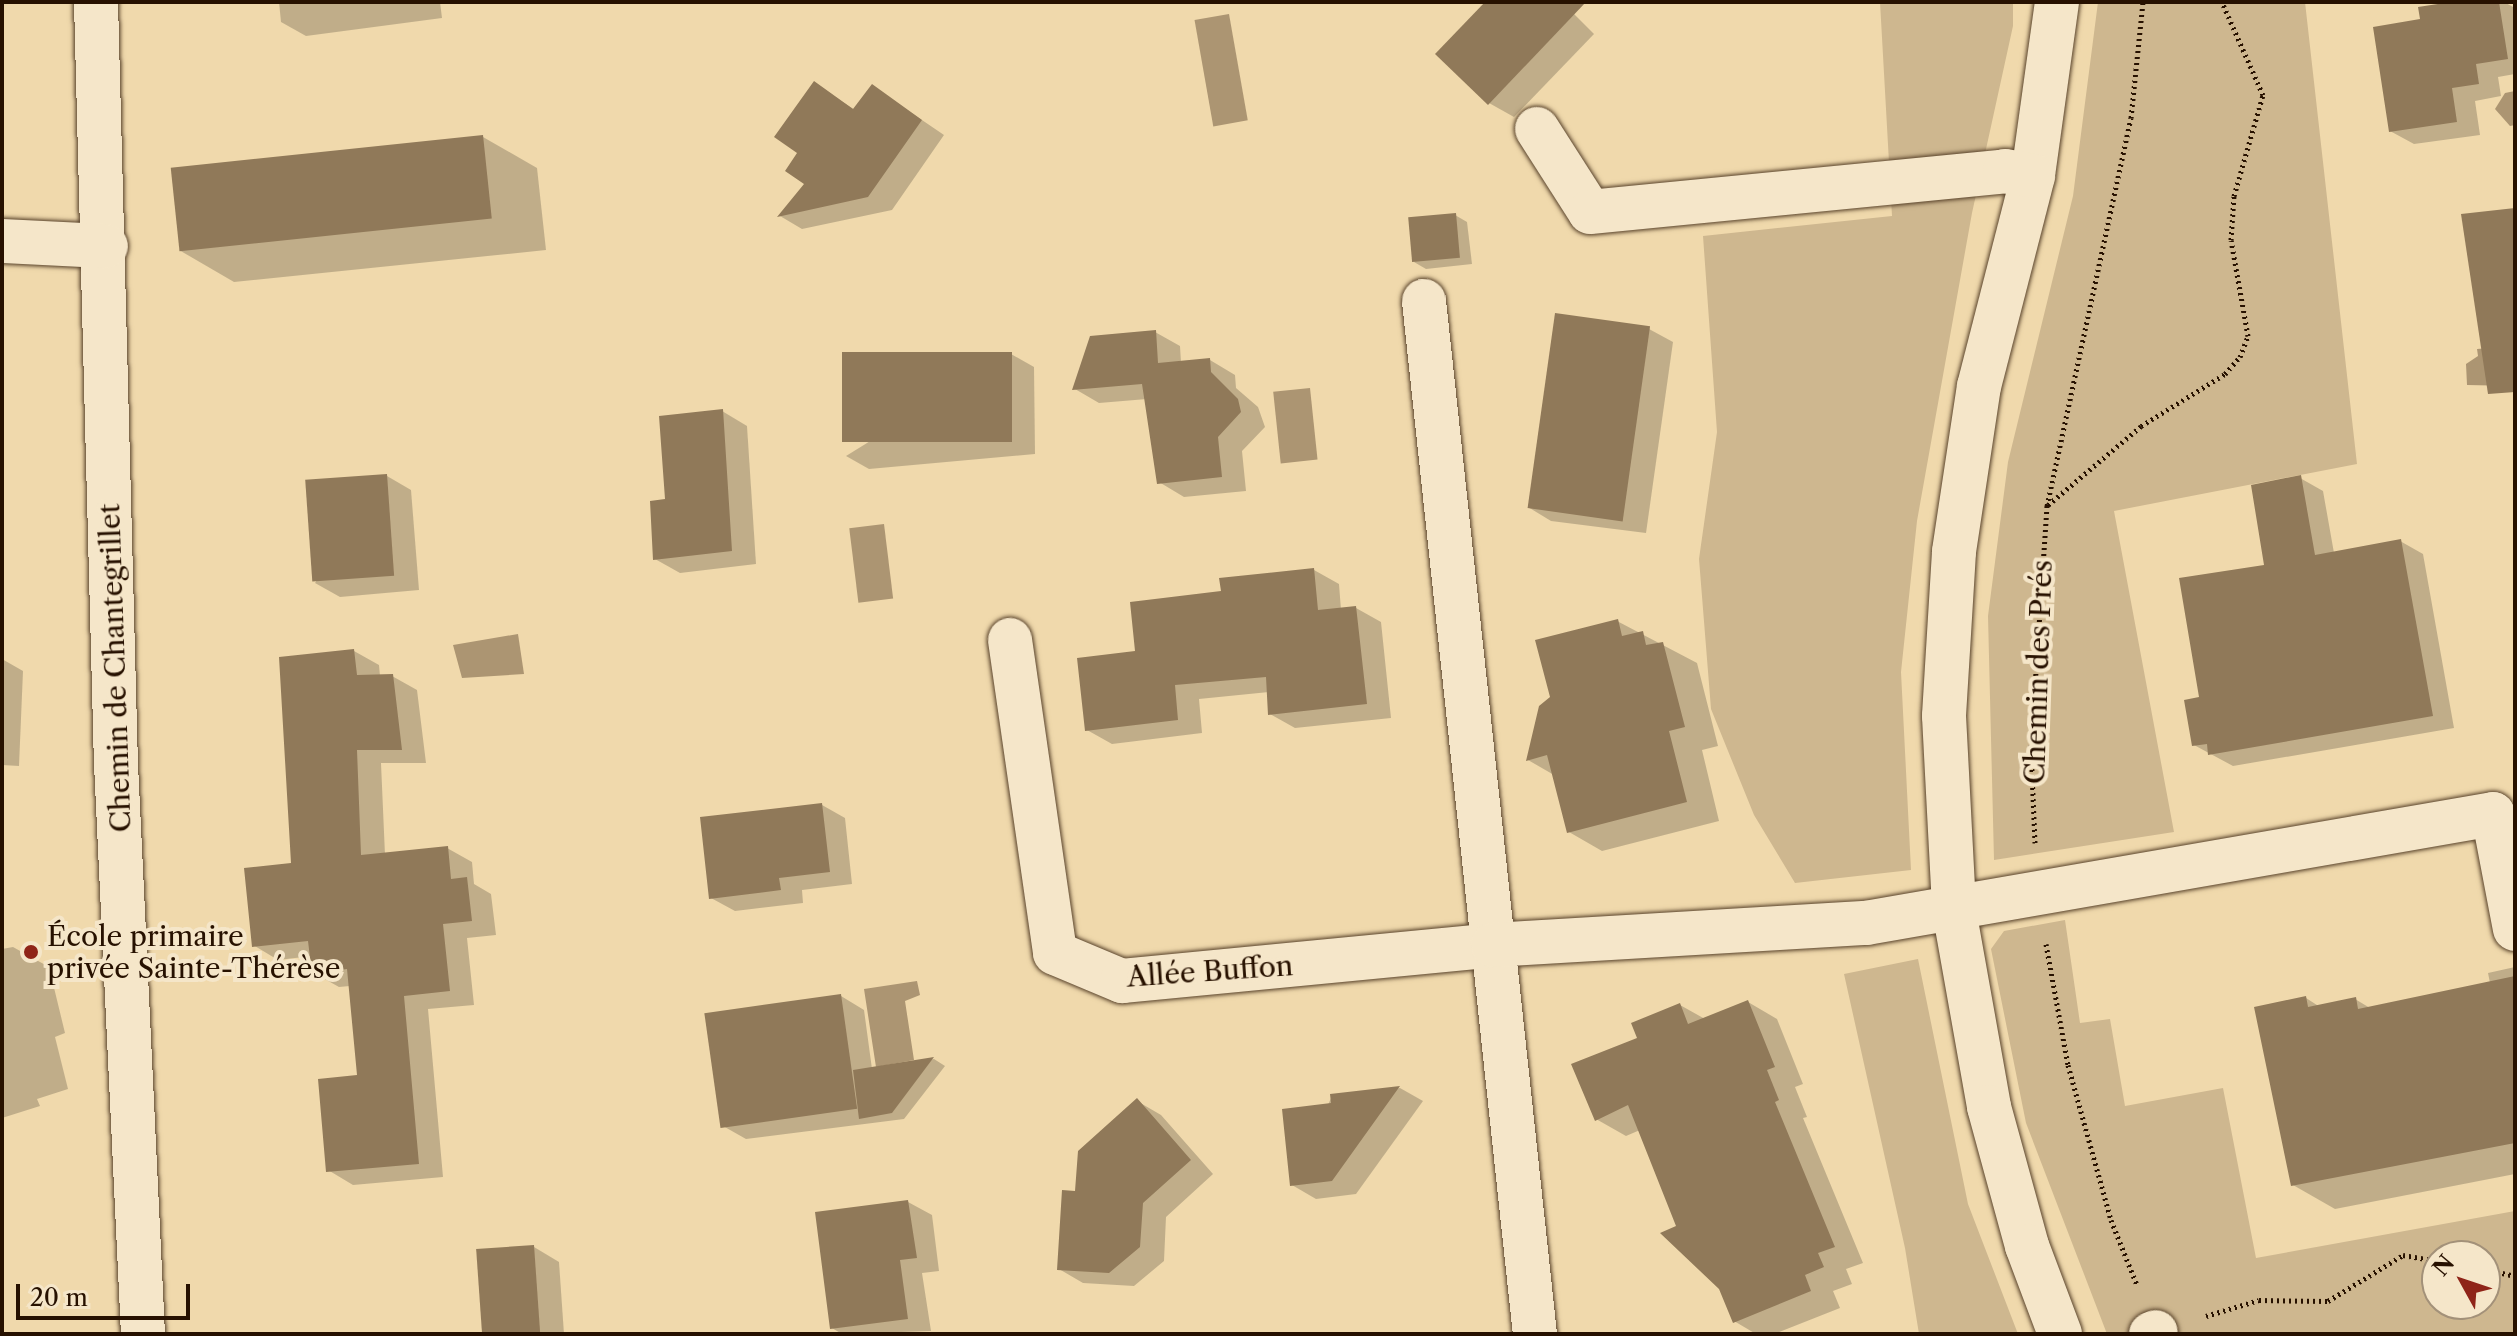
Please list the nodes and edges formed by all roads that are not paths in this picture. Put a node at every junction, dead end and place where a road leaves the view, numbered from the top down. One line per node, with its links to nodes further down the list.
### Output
1 (96, 2): 6 (street, Chemin de Chantegrillet)
2 (2057, 2): 4 (street)
3 (1537, 129): 4 (street)
4 (2033, 176): 9 (street)
5 (2, 241): 6 (street)
6 (106, 246): 12 (street, Chemin de Chantegrillet)
7 (1424, 301): 11 (street)
8 (1010, 640): 11 (street, Allée Buffon)
9 (1954, 910): 10 (street, Allée Buffon); 11 (street, Allée Buffon); 14 (street)
10 (2515, 929)
11 (1493, 945): 13 (street)
12 (143, 1334)
13 (1535, 1334)
14 (2060, 1334)

